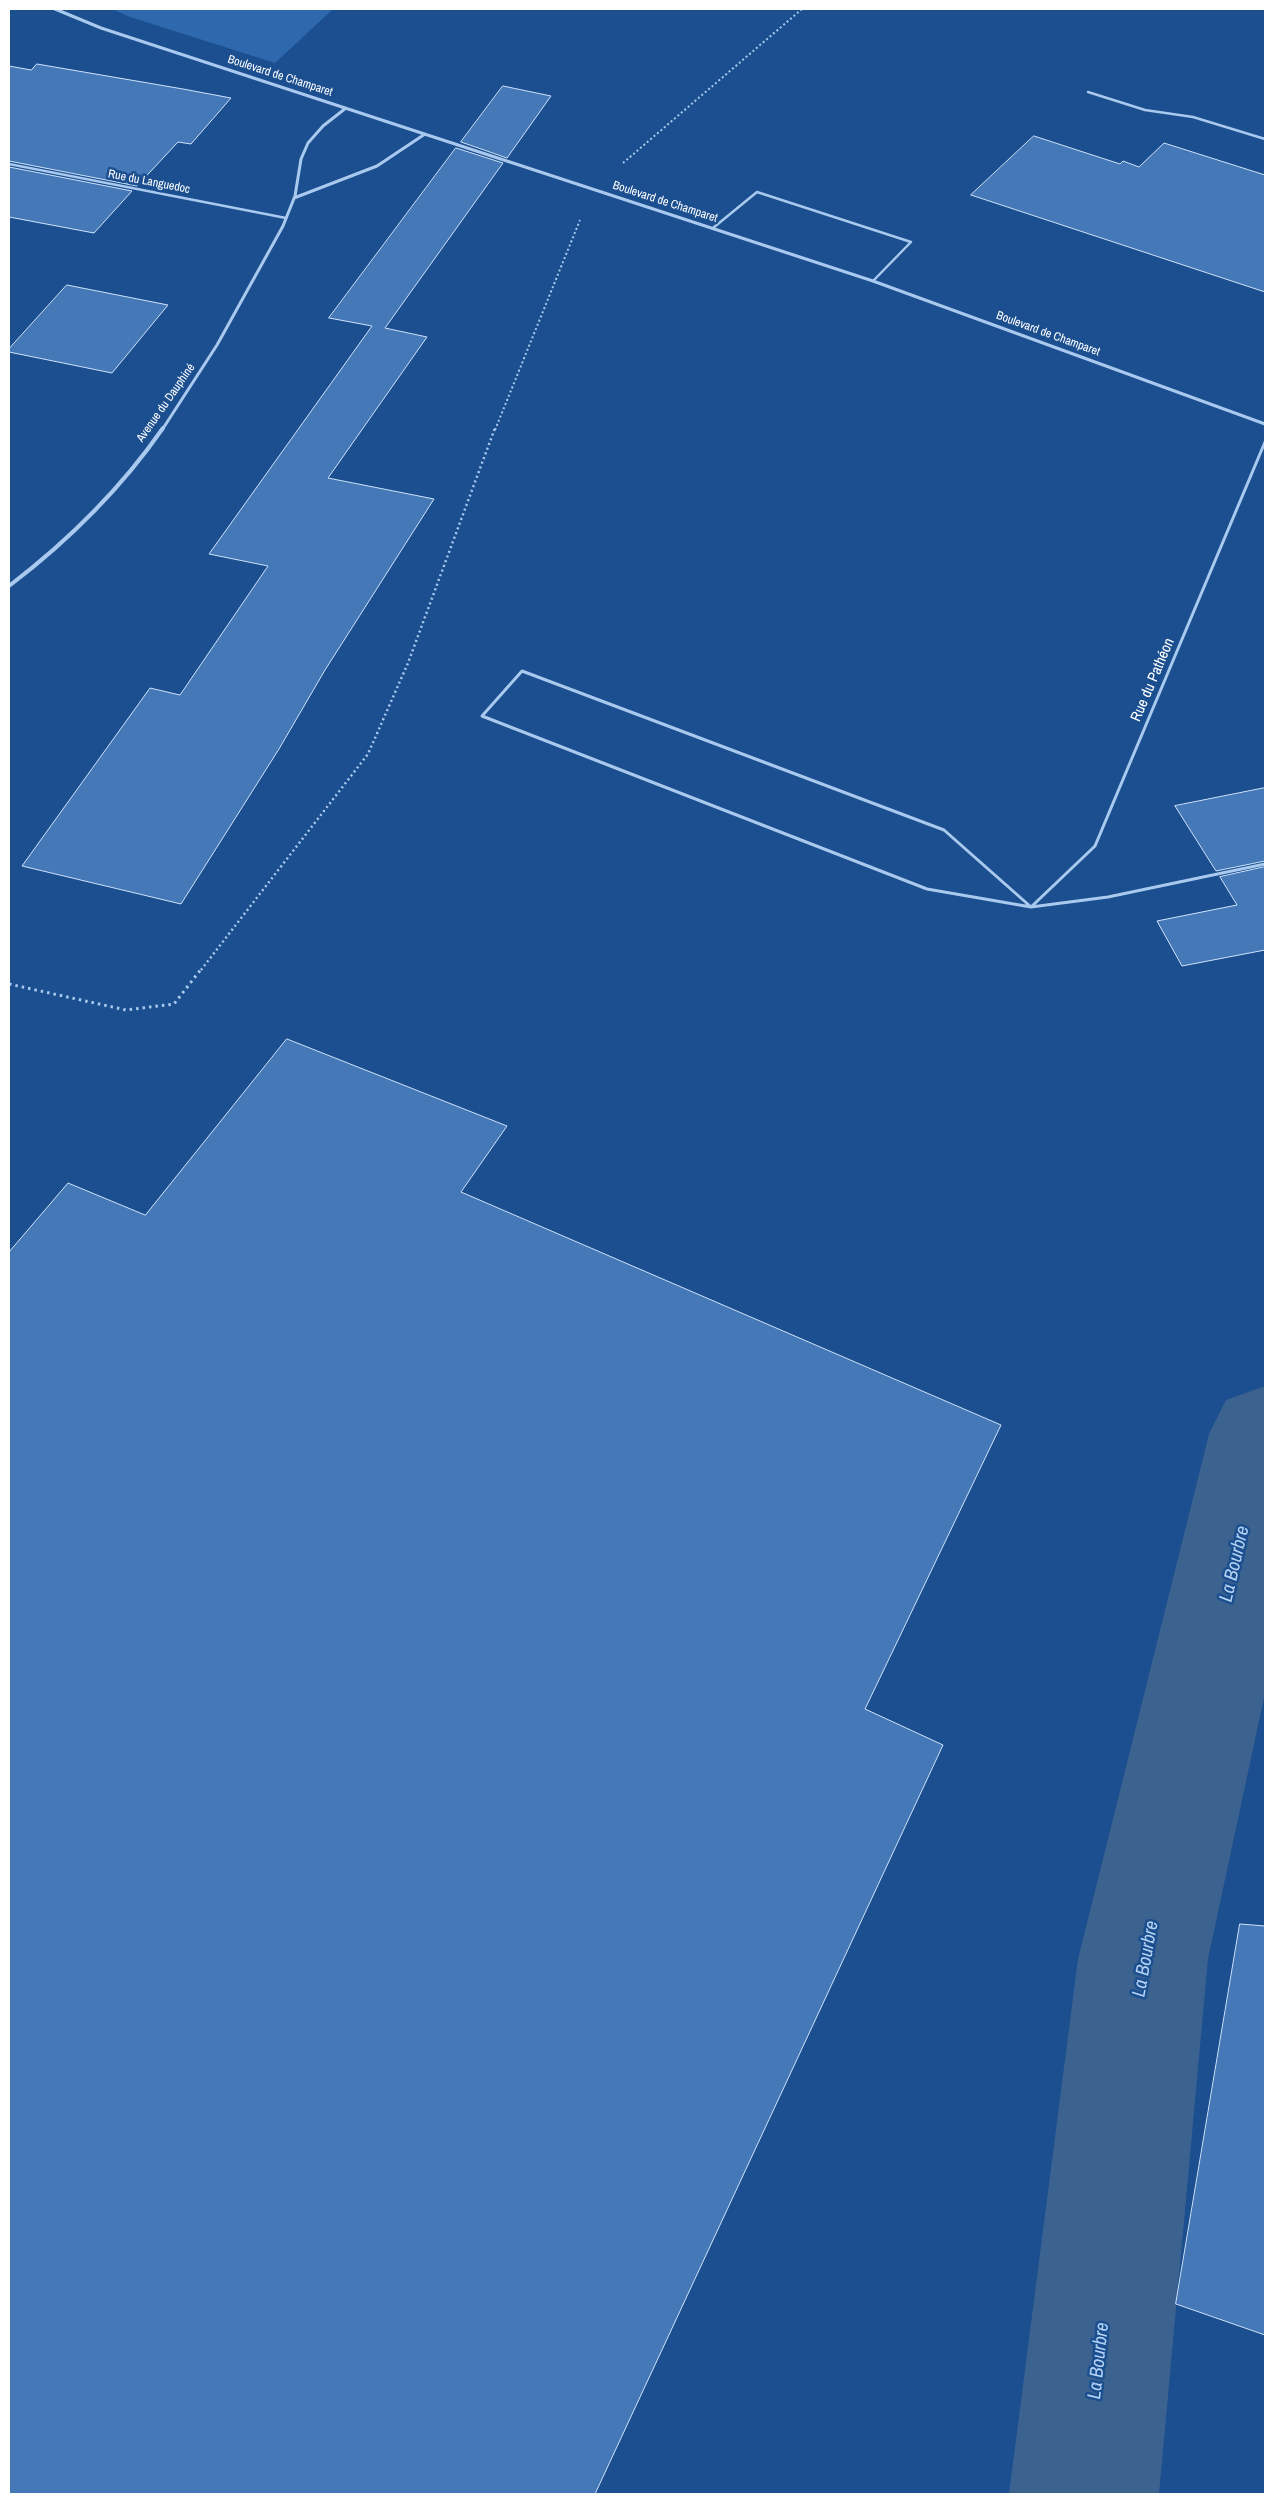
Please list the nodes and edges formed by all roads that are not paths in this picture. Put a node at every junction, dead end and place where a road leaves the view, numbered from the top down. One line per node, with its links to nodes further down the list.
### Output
1 (55, 9): 3 (street, Boulevard de Champaret)
2 (1088, 92): 5 (lane)
3 (346, 108): 4 (street, Boulevard de Champaret); 7 (street, Avenue du Dauphiné)
4 (425, 134): 7 (street); 9 (street, Boulevard de Champaret)
5 (1265, 140)
6 (9, 164): 8 (lane, Rue du Languedoc)
7 (294, 198): 8 (street, Avenue du Dauphiné)
8 (286, 218): 13 (street, Avenue du Dauphiné)
9 (713, 228): 10 (street, Boulevard de Champaret); 10 (lane)
10 (873, 282): 11 (street, Boulevard de Champaret)
11 (1265, 424)
12 (1265, 442): 15 (lane, Rue du Pathéon)
13 (9, 586)
14 (1265, 864): 15 (lane)
15 (1031, 907): 15 (lane)

